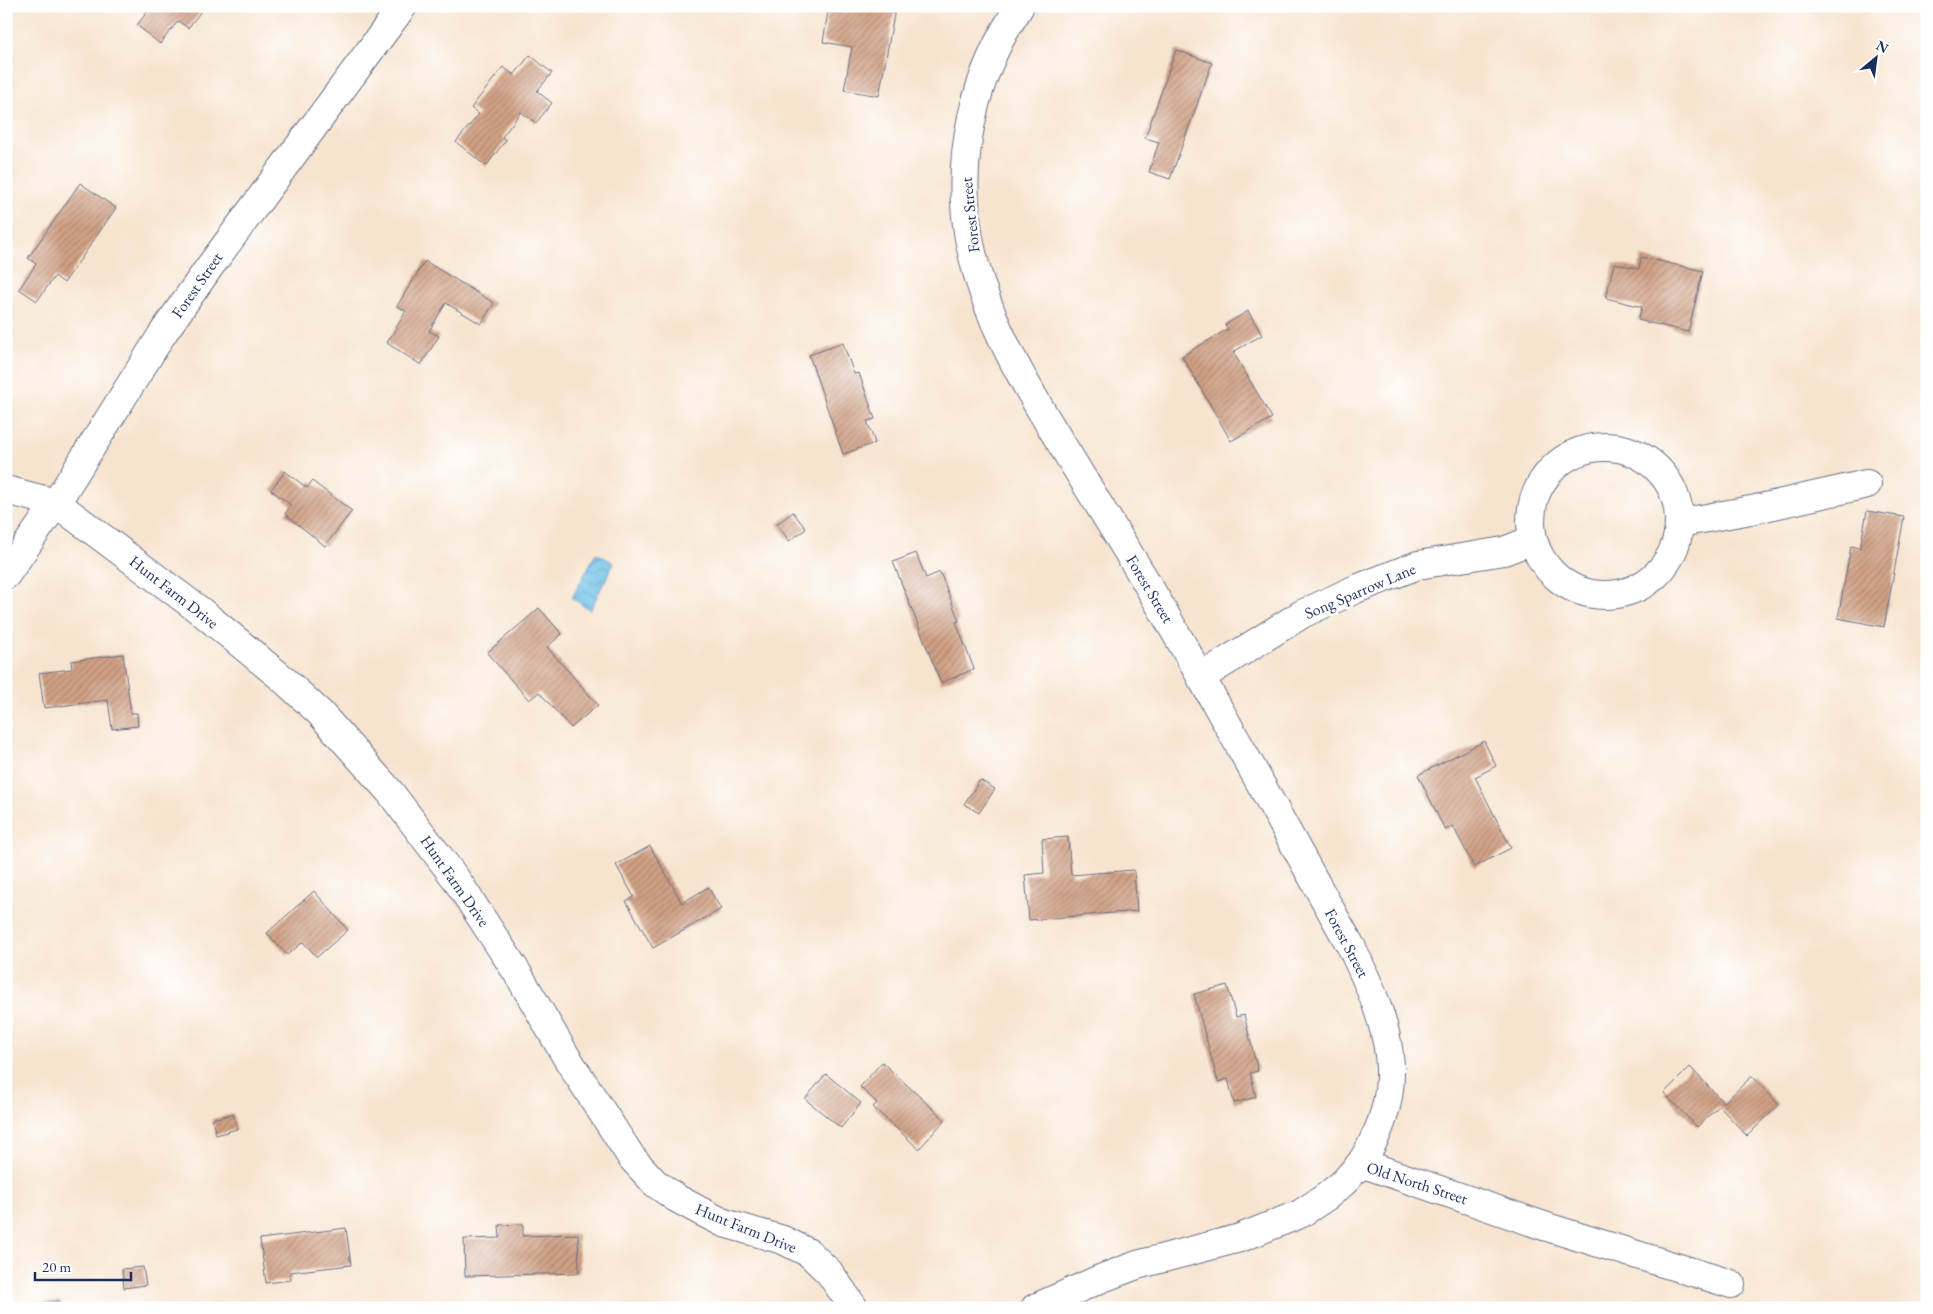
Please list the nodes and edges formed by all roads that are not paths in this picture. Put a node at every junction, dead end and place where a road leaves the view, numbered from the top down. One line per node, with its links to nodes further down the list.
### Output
1 (404, 6): 5 (street, Forest Street)
2 (1020, 6): 9 (street, Forest Street)
3 (1868, 484): 6 (street)
4 (6, 490): 5 (street, Hunt Farm Drive)
5 (56, 503): 8 (street, Forest Street); 12 (street, Hunt Farm Drive)
6 (1680, 524): 7 (street); 7 (street)
7 (1532, 540): 9 (street, Song Sparrow Lane)
8 (6, 575)
9 (1201, 678): 10 (street, Forest Street)
10 (1360, 1163): 11 (street, Old North Street); 13 (street, Old North Street)
11 (1731, 1284)
12 (854, 1308)
13 (1035, 1308)

